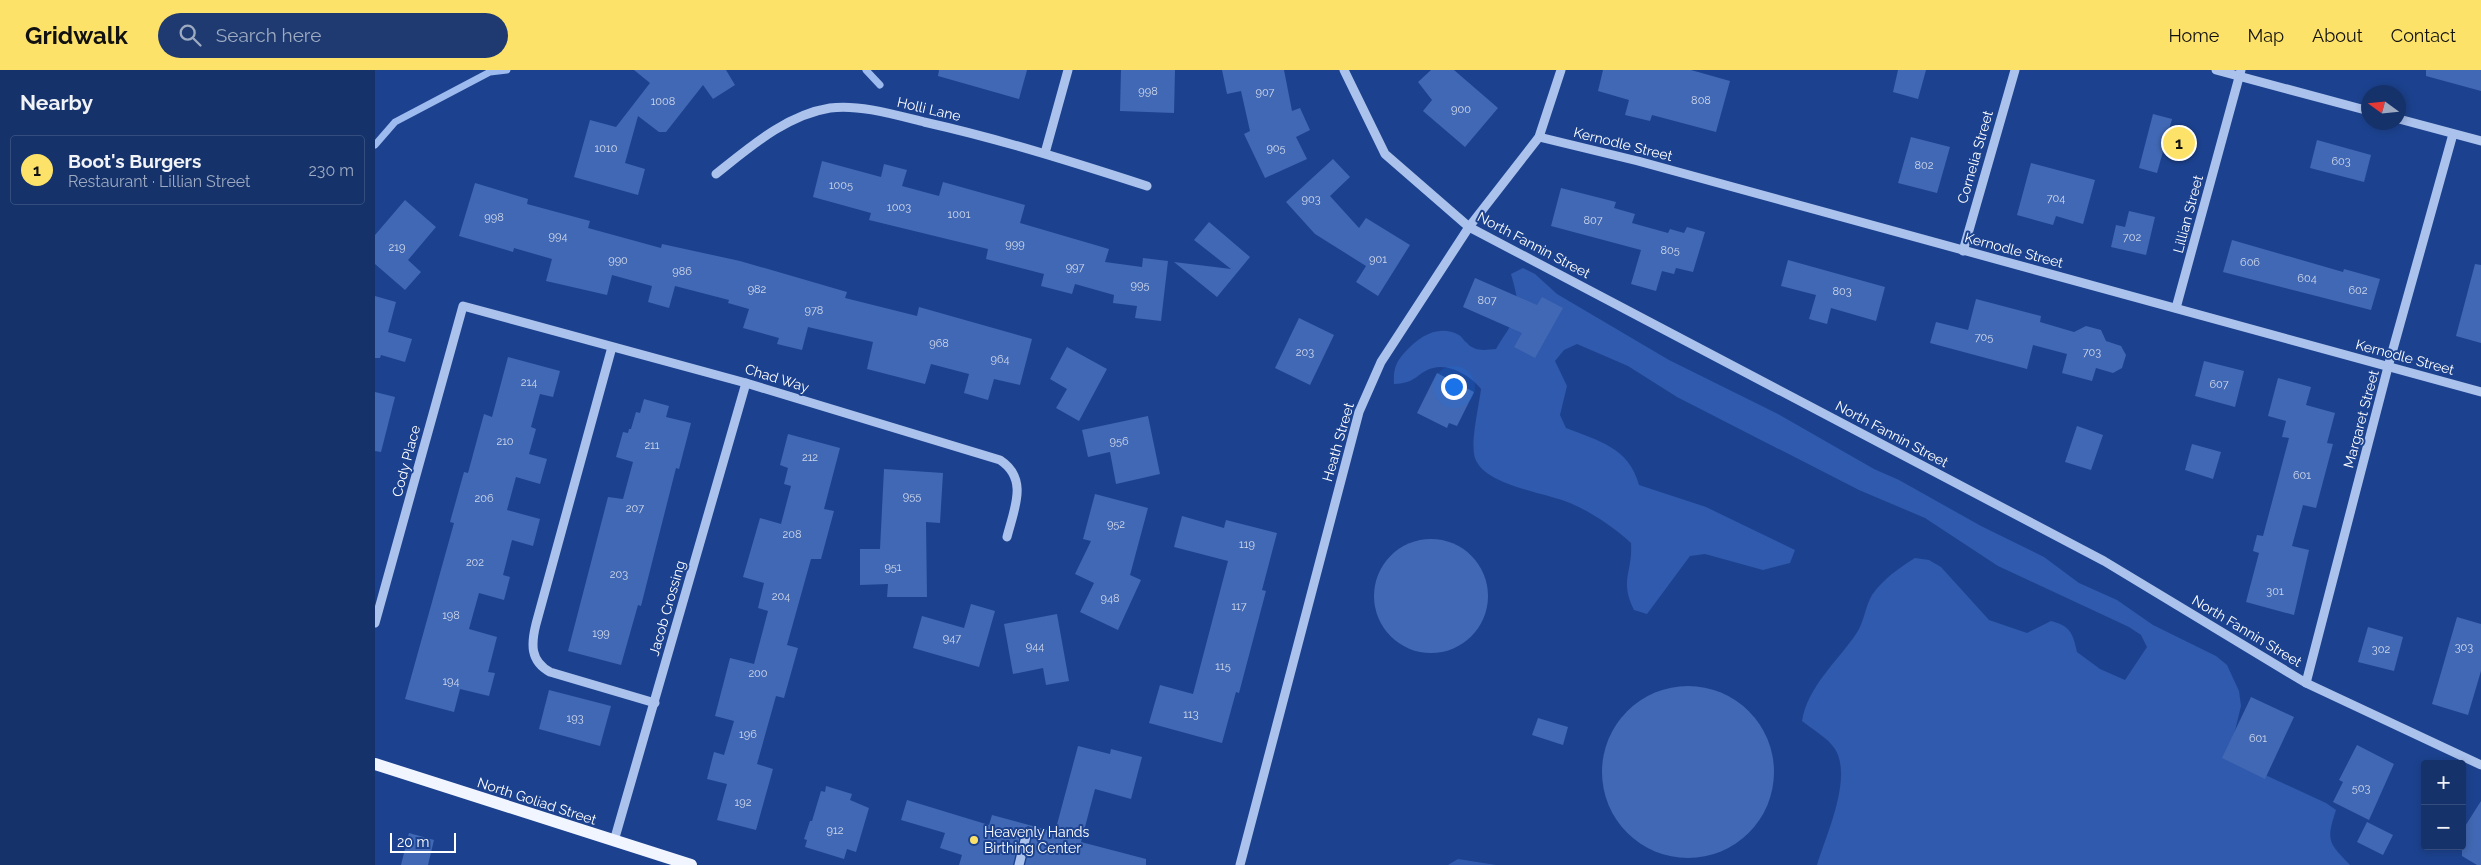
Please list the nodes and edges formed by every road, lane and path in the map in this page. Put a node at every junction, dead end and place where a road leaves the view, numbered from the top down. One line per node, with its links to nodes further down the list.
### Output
1 (1068, 70): 12 (street)
2 (1344, 70): 15 (street, North Fannin Street)
3 (1561, 70): 10 (street, Heath Street)
4 (2015, 70): 16 (street, Cornelia Street)
5 (2216, 70): 6 (street)
6 (2241, 73): 7 (street); 18 (street, Lillian Street)
7 (2361, 109)
8 (2406, 121): 9 (street)
9 (2453, 134): 11 (street); 20 (street, Margaret Street)
10 (1539, 137): 15 (street, Heath Street); 16 (street, Kernodle Street)
11 (2481, 141)
12 (1045, 153): 13 (street, Holli Lane); 14 (street, Holli Lane)
13 (716, 174)
14 (1147, 186)
15 (1469, 227): 25 (street, North Fannin Street); 33 (street, Heath Street)
16 (1963, 251): 18 (street, Kernodle Street)
17 (463, 306): 19 (street, Chad Way); 24 (street, Cody Place)
18 (2176, 308): 20 (street, Kernodle Street)
19 (612, 346): 21 (street, Chad Way); 26 (street)
20 (2388, 367): 22 (street, Kernodle Street); 25 (street, Margaret Street)
21 (746, 383): 23 (street, Chad Way); 26 (street, Jacob Crossing)
22 (2481, 392)
23 (1007, 537)
24 (375, 623)
25 (2306, 683): 28 (street, North Fannin Street)
26 (655, 703): 30 (street, Jacob Crossing)
27 (375, 764): 30 (main road, North Goliad Street)
28 (2481, 765)
29 (1027, 832): 32 (street)
30 (614, 841): 31 (main road, North Goliad Street)
31 (691, 865)
32 (1019, 865)
33 (1240, 865)

